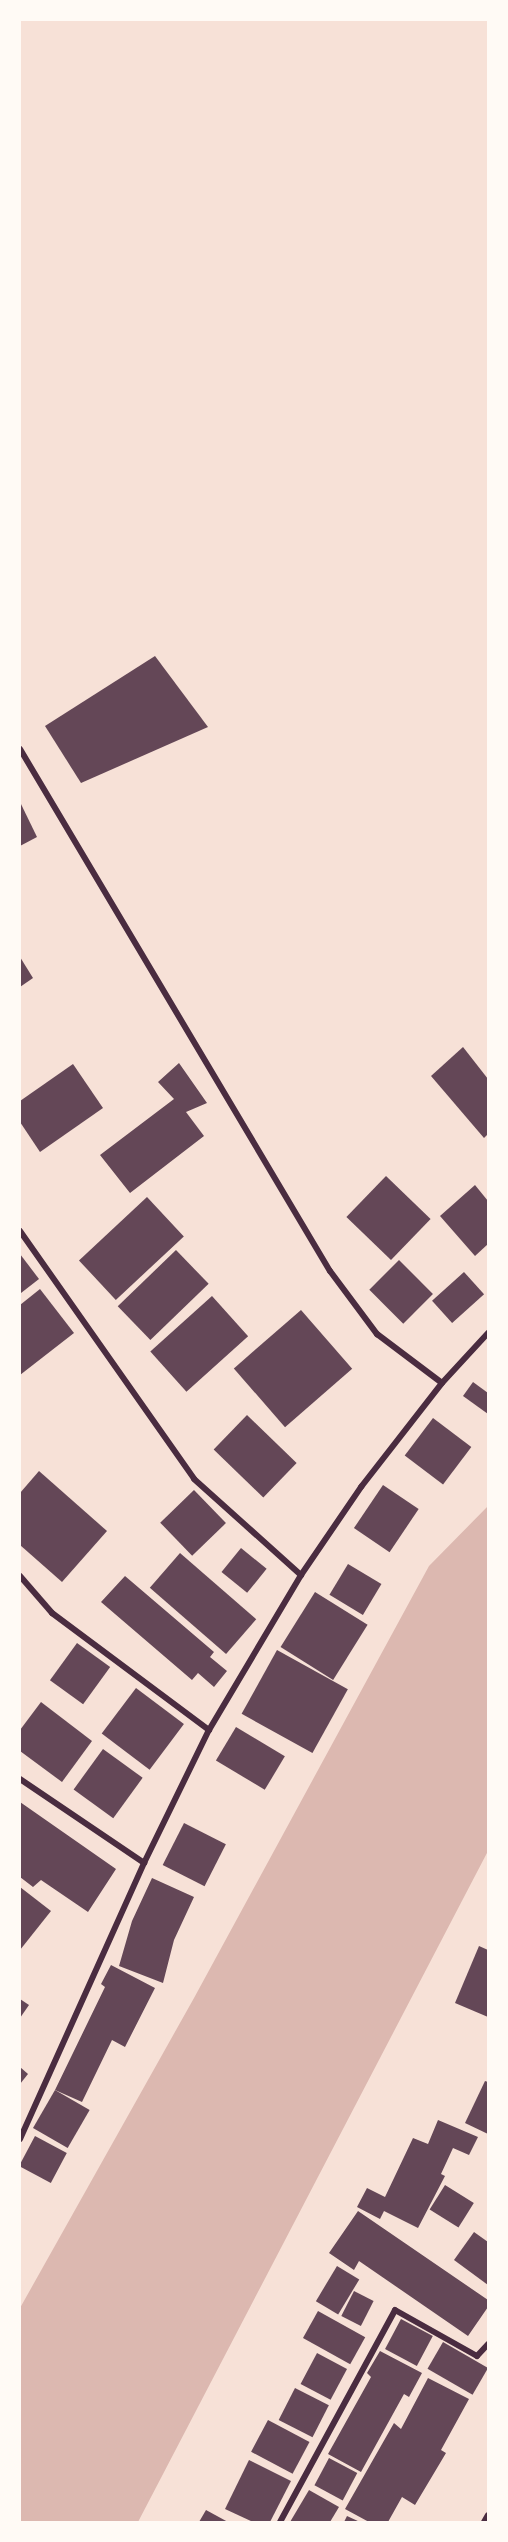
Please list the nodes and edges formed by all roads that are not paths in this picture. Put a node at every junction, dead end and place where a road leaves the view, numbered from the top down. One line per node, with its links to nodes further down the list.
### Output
1 (20, 749): 4 (street)
2 (20, 1231): 5 (street)
3 (489, 1333): 4 (street)
4 (442, 1383): 5 (street)
5 (301, 1575): 7 (street)
6 (20, 1576): 7 (street)
7 (209, 1730): 9 (street)
8 (20, 1779): 9 (street)
9 (144, 1863): 10 (street)
10 (20, 2139)
11 (489, 2344): 13 (street)
12 (489, 2515): 14 (street)
13 (280, 2523)
14 (483, 2523)

